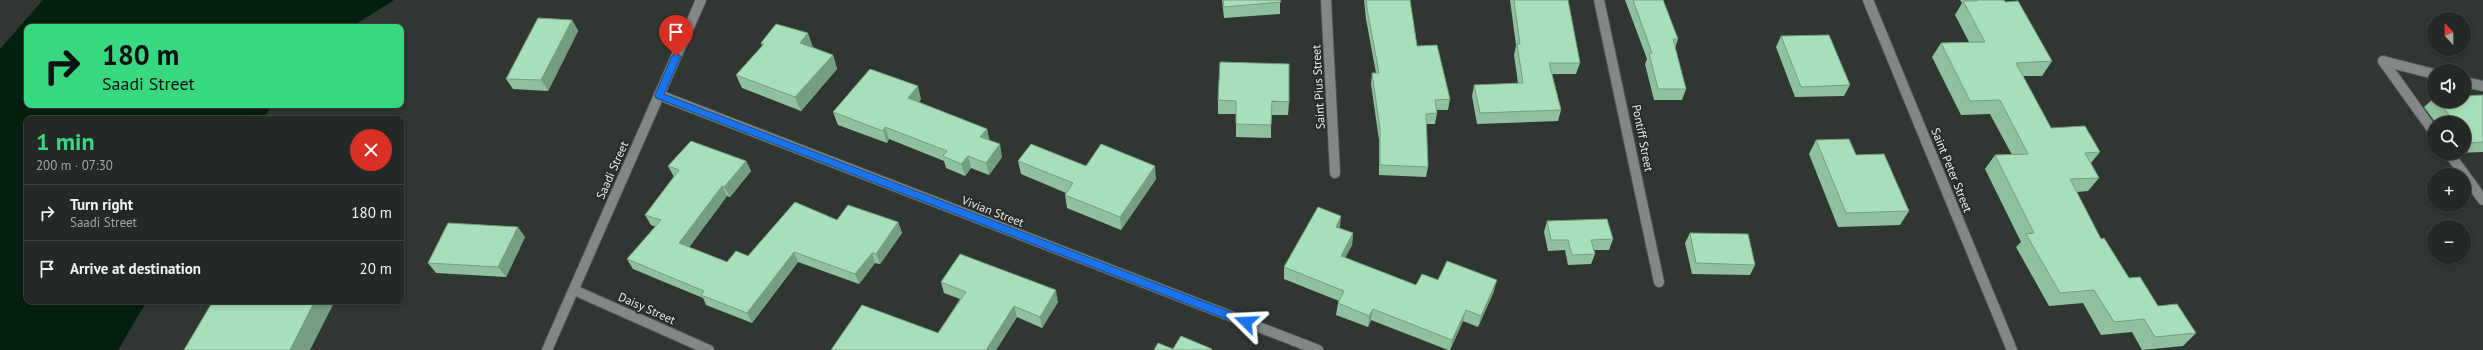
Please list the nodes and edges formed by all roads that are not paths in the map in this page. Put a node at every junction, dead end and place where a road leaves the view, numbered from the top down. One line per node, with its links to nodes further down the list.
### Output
1 (700, 0): 8 (street, Saadi Street)
2 (1326, 0): 11 (street, Saint Pius Street)
3 (1599, 0): 13 (street, Pontiff Street)
4 (1868, 0): 18 (street, Saint Peter Street)
5 (2427, 72): 9 (street)
6 (2471, 83): 7 (street)
7 (2483, 86)
8 (659, 95): 14 (street, Saadi Street); 17 (street, Vivian Street)
9 (2427, 122)
10 (2454, 160): 12 (street)
11 (1335, 173)
12 (2483, 200)
13 (1659, 282)
14 (574, 290): 15 (street, Saadi Street); 16 (street, Daisy Street)
15 (547, 350)
16 (710, 350)
17 (1318, 350)
18 (2012, 350)

